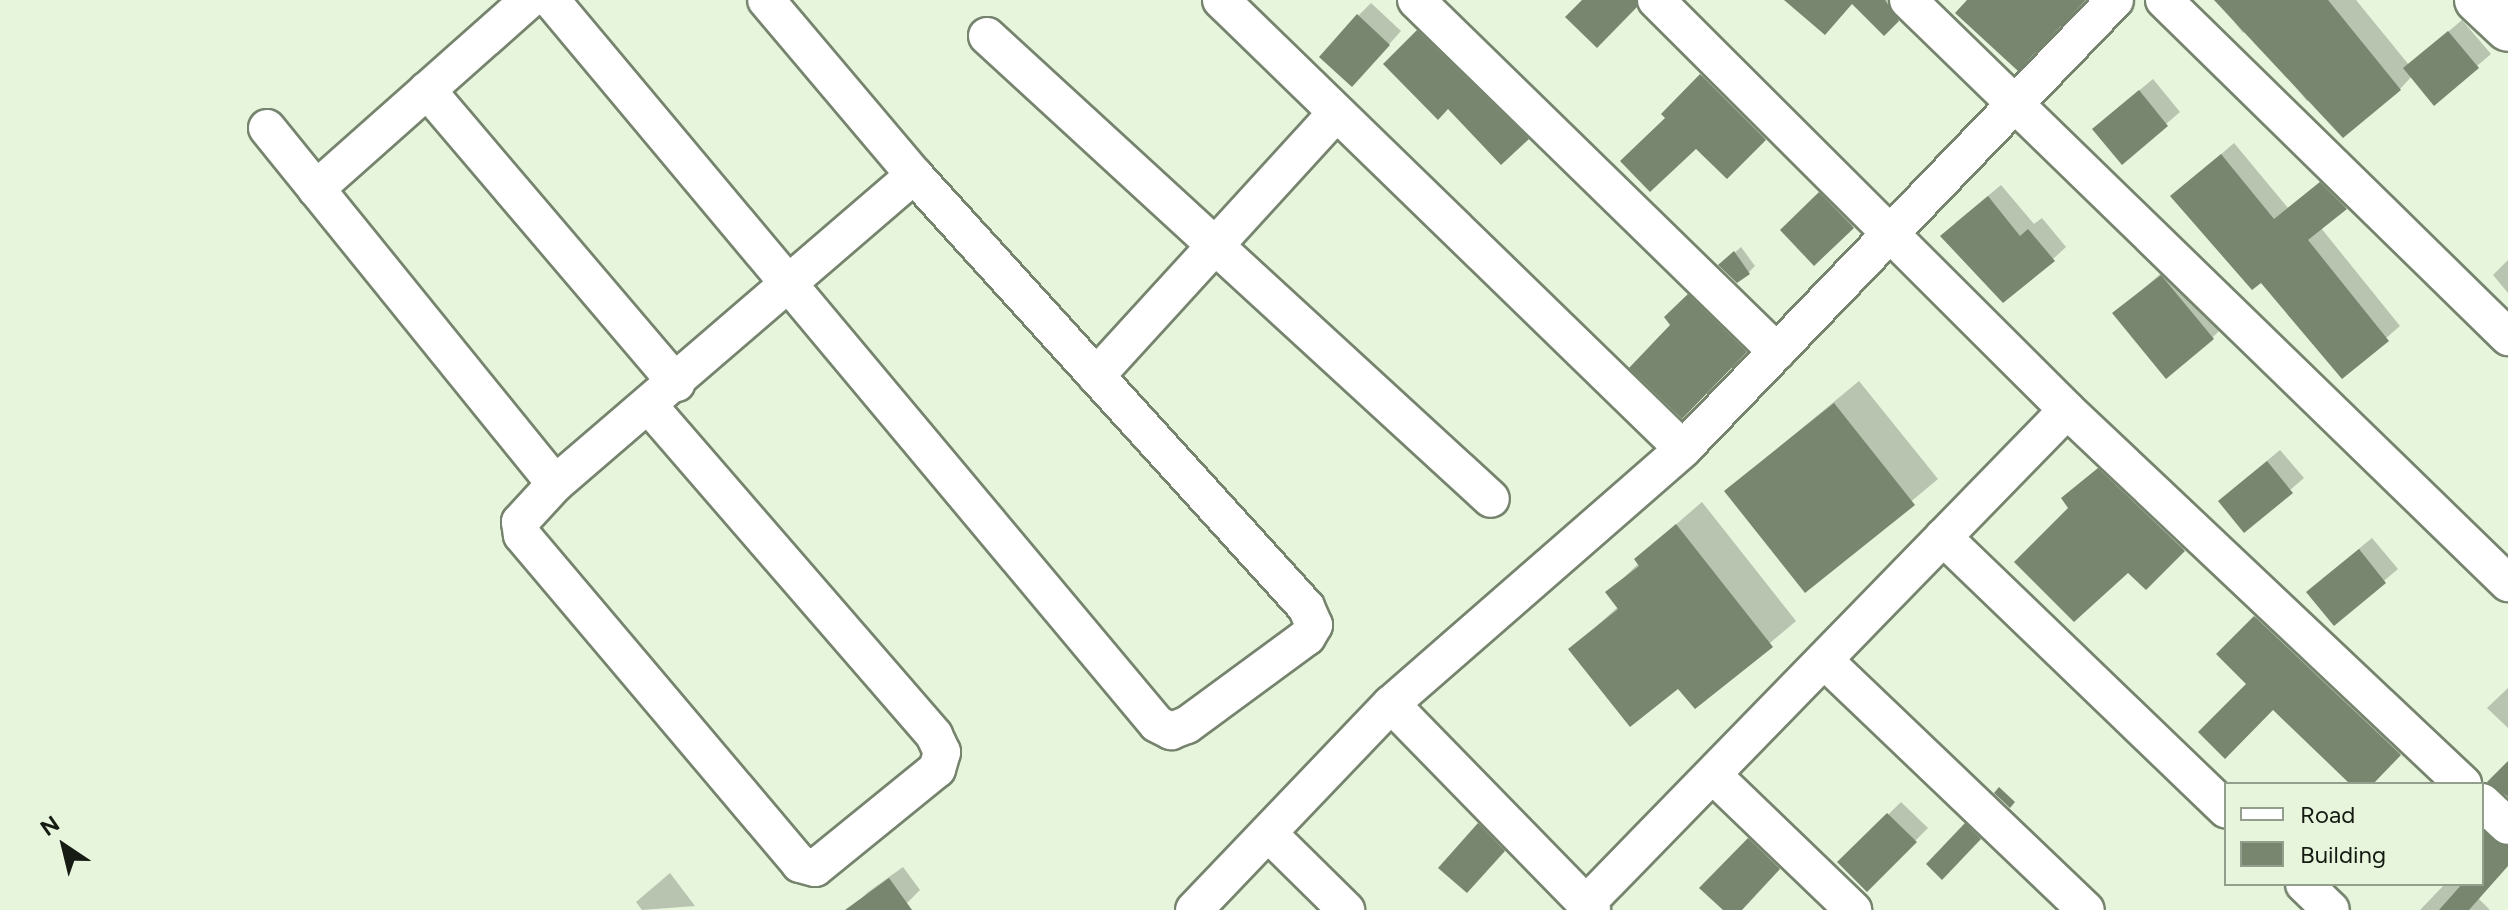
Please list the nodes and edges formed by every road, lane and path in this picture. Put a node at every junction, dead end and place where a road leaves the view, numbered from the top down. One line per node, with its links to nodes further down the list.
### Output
1 (529, 0): 13 (street)
2 (551, 0): 21 (street)
3 (766, 0): 17 (street)
4 (1221, 0): 15 (street)
5 (1416, 0): 23 (street)
6 (1656, 0): 19 (street)
7 (1908, 0): 14 (street)
8 (2115, 0): 14 (street)
9 (2164, 0): 22 (street)
10 (2477, 0): 11 (street)
11 (2508, 29)
12 (987, 36): 20 (street)
13 (427, 90): 18 (street); 25 (street)
14 (2015, 107): 19 (street); 31 (street)
15 (1335, 114): 20 (street); 27 (street)
16 (267, 128): 18 (street)
17 (914, 175): 21 (street); 24 (street)
18 (316, 189): 28 (street)
19 (1889, 237): 23 (street); 26 (street)
20 (1216, 246): 24 (street); 29 (street)
21 (788, 285): 24 (street); 25 (street)
22 (2508, 337)
23 (1777, 352): 27 (street)
24 (1096, 376)
25 (663, 395): 28 (street); 28 (street)
26 (2067, 410): 30 (street); 35 (street)
27 (1683, 449): 33 (street)
28 (555, 484)
29 (1491, 499)
30 (1943, 537): 32 (street); 37 (street)
31 (2508, 583)
32 (1824, 660): 34 (street); 45 (street)
33 (1391, 704): 39 (street); 41 (street)
34 (1715, 777): 41 (street); 44 (street)
35 (2461, 782)
36 (2484, 804): 38 (street)
37 (2224, 807)
38 (2508, 826)
39 (1268, 833): 42 (street); 43 (street)
40 (2306, 886): 46 (street)
41 (1589, 907)
42 (1194, 910)
43 (1346, 910)
44 (1853, 910)
45 (2086, 910)
46 (2331, 910)

